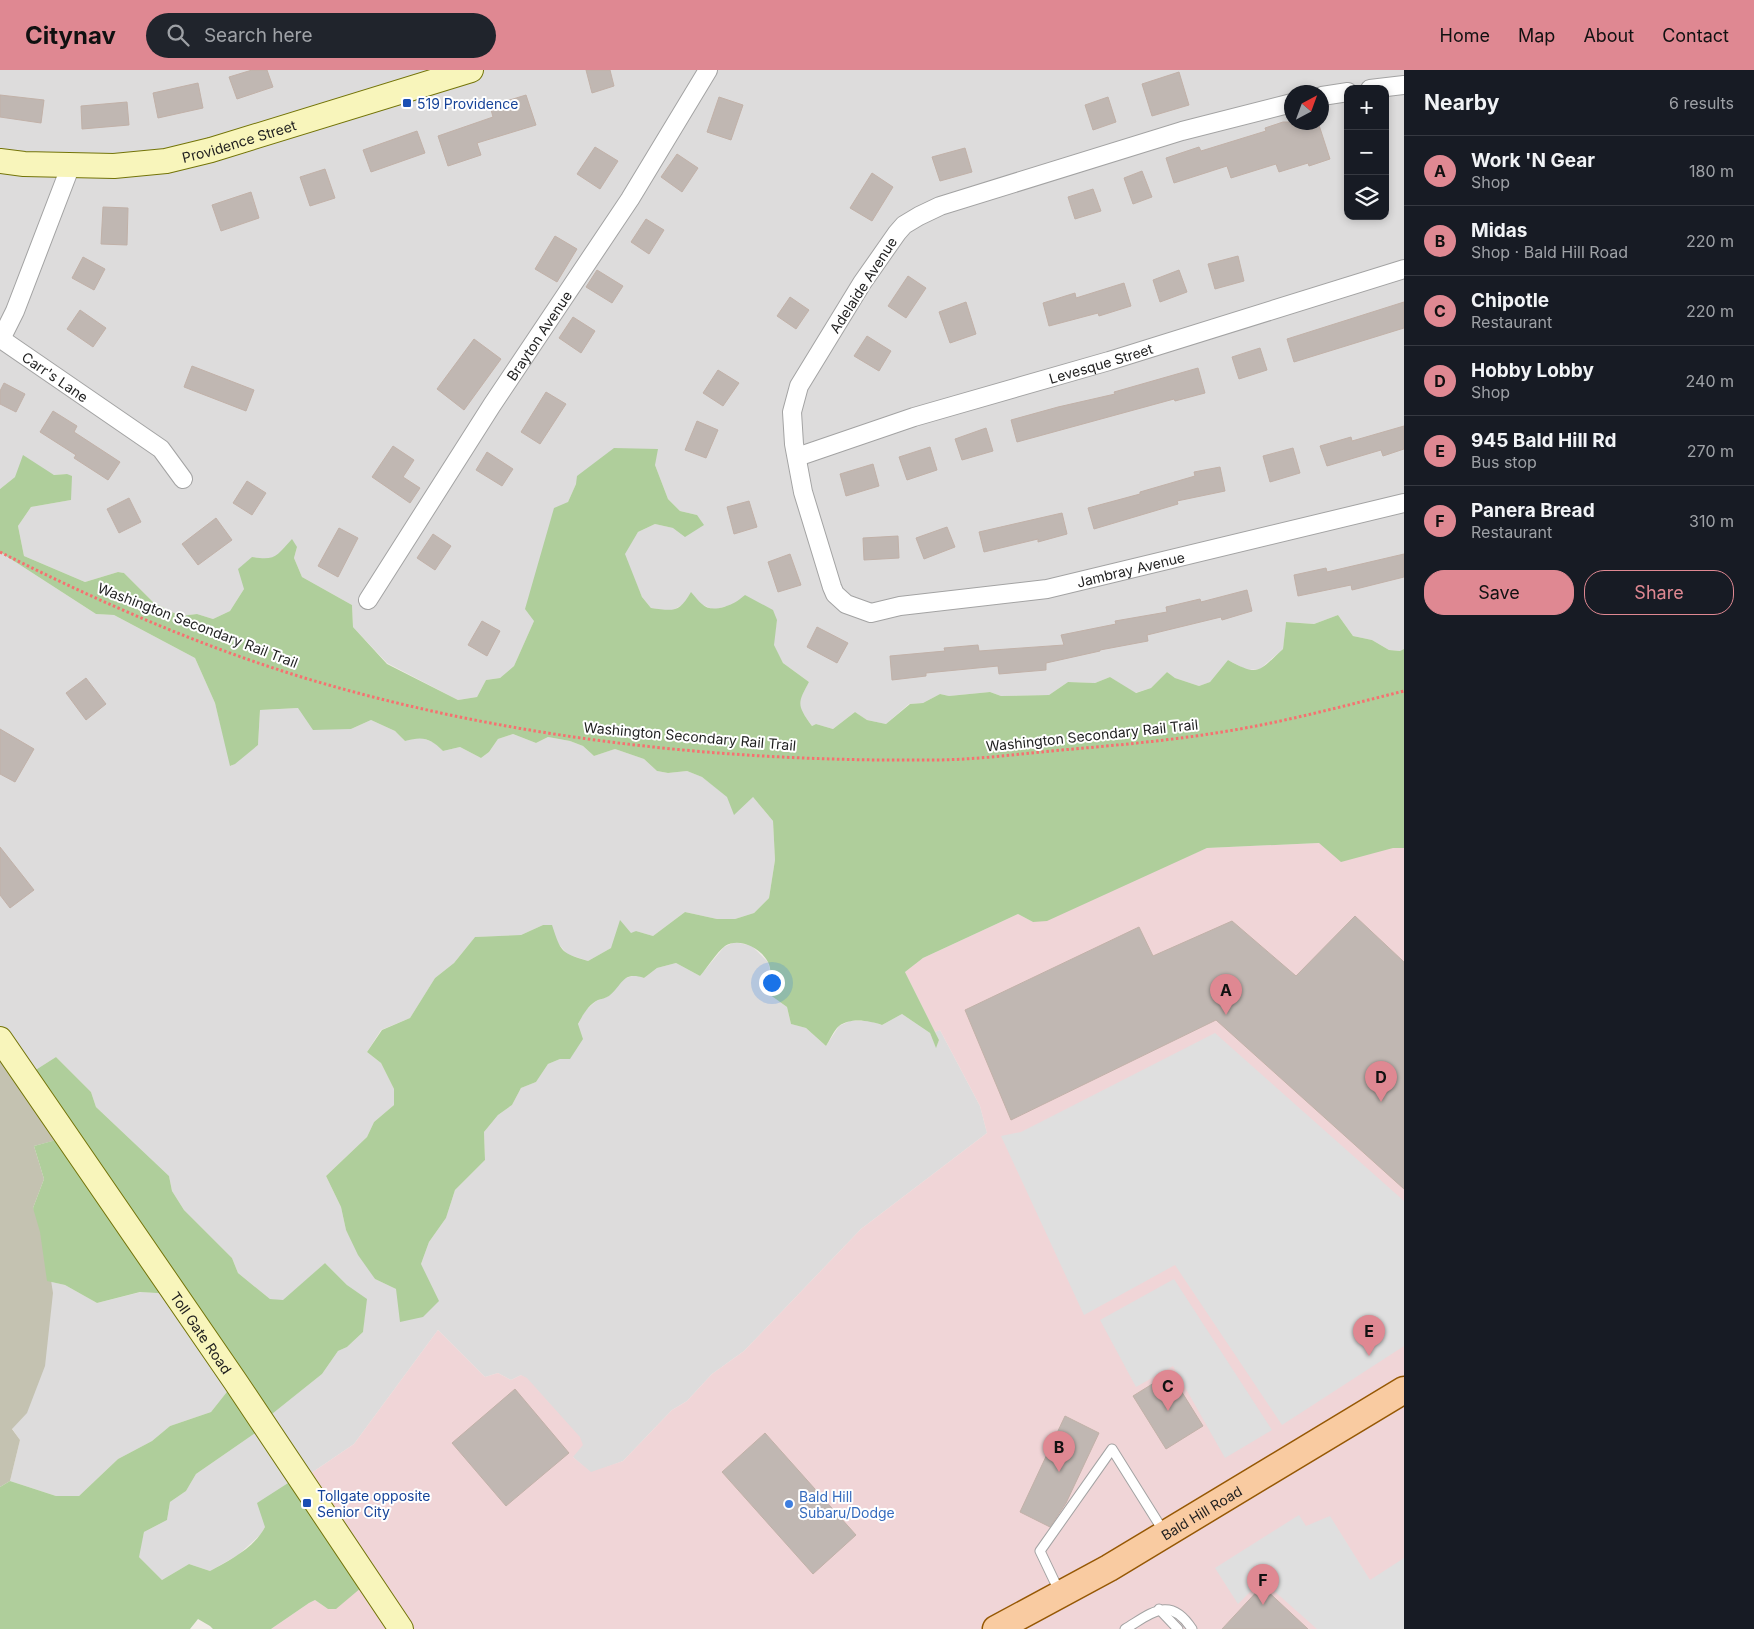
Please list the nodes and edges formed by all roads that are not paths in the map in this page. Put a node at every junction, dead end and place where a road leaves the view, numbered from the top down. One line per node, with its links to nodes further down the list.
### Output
1 (471, 70): 9 (main road, Providence Street)
2 (708, 70): 15 (street, Brayton Avenue)
3 (1404, 84): 4 (street)
4 (1389, 86)
5 (1344, 93): 6 (street)
6 (1329, 95)
7 (1284, 104): 12 (street, Adelaide Avenue)
8 (0, 161): 9 (main road, Providence Street)
9 (71, 165): 11 (street, Carr's Lane)
10 (1404, 269): 12 (street, Levesque Street)
11 (0, 339): 13 (street, Carr's Lane)
12 (797, 456): 16 (street, Adelaide Avenue)
13 (183, 479)
14 (1404, 504): 16 (street, Jambray Avenue)
15 (368, 600)
16 (855, 608)
17 (0, 1039): 22 (main road, Toll Gate Road)
18 (1404, 1390): 19 (main road, Bald Hill Road)
19 (1165, 1535): 20 (main road, Bald Hill Road); 20 (lane)
20 (1060, 1595): 23 (main road, Bald Hill Road)
21 (1158, 1609): 24 (lane); 25 (lane); 26 (lane)
22 (401, 1629)
23 (996, 1629)
24 (1125, 1629)
25 (1178, 1629)
26 (1192, 1629)

